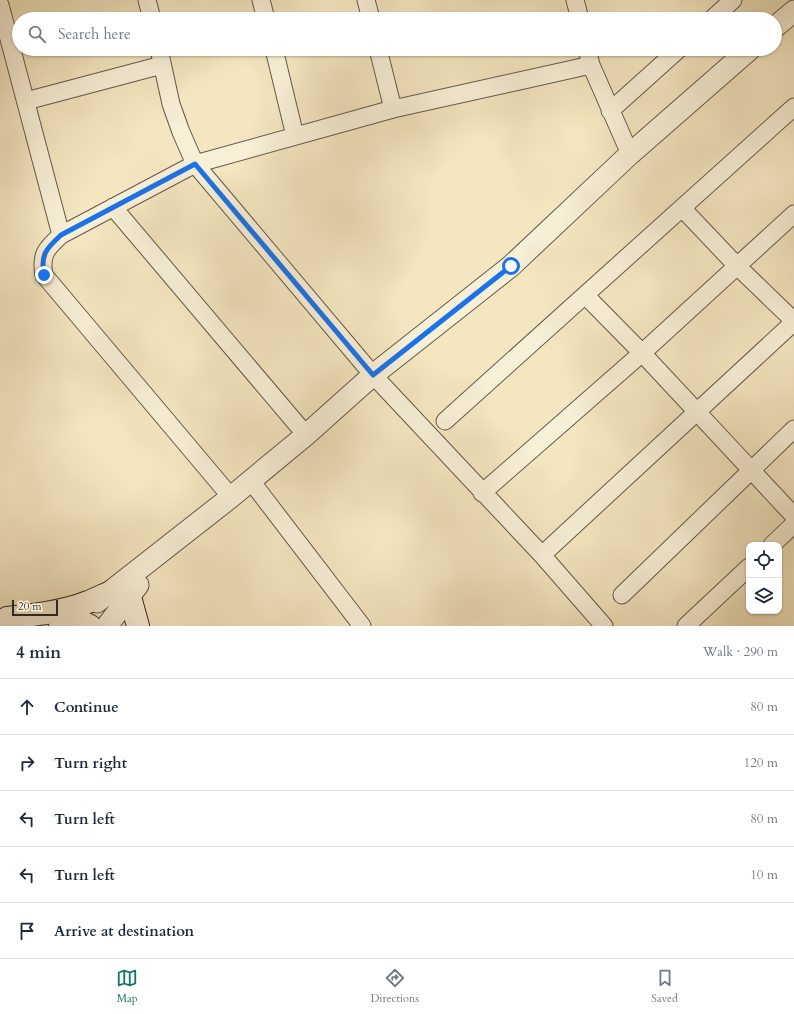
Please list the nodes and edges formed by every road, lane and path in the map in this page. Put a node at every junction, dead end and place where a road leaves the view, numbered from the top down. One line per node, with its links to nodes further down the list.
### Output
1 (147, 0): 8 (street)
2 (261, 0): 9 (street)
3 (366, 0): 10 (street)
4 (576, 0): 11 (street)
5 (733, 0): 12 (street)
6 (0, 4): 14 (street)
7 (794, 11): 13 (street)
8 (150, 12)
9 (264, 12)
10 (369, 12)
11 (579, 12)
12 (720, 12)
13 (782, 22)
14 (12, 49)
15 (14, 56): 23 (street)
16 (276, 56): 27 (street)
17 (380, 56): 24 (street)
18 (589, 56): 22 (street)
19 (671, 56): 25 (street)
20 (742, 56): 28 (street)
21 (160, 57): 23 (street); 29 (street)
22 (591, 65): 24 (street); 25 (street)
23 (26, 101): 33 (street)
24 (393, 109): 27 (street)
25 (610, 110): 28 (street)
26 (792, 112): 31 (street)
27 (296, 136): 29 (street)
28 (630, 154): 38 (street)
29 (195, 164): 30 (street); 38 (street)
30 (113, 207): 33 (street); 42 (street)
31 (682, 208): 34 (street); 35 (street)
32 (794, 214): 34 (street)
33 (61, 235): 46 (street)
34 (738, 266): 36 (street); 37 (street)
35 (585, 295): 37 (street); 40 (street)
36 (794, 321): 39 (street)
37 (642, 353): 39 (street); 45 (street)
38 (373, 375): 42 (street); 45 (street)
39 (697, 412): 43 (street); 50 (street)
40 (445, 421)
41 (794, 430): 43 (street)
42 (306, 435): 44 (street)
43 (752, 470): 47 (street); 53 (street)
44 (251, 481): 46 (street); 59 (street)
45 (482, 492): 50 (street)
46 (231, 497): 52 (street)
47 (794, 516)
48 (794, 524): 49 (street)
49 (775, 542)
50 (542, 556): 60 (street)
51 (746, 570): 61 (street)
52 (121, 594): 54 (main road); 55 (street); 57 (street); 58 (main road)
53 (622, 595)
54 (4, 618): 56 (main road)
55 (75, 624)
56 (41, 626)
57 (107, 626)
58 (138, 626)
59 (362, 626)
60 (604, 626)
61 (686, 626)

